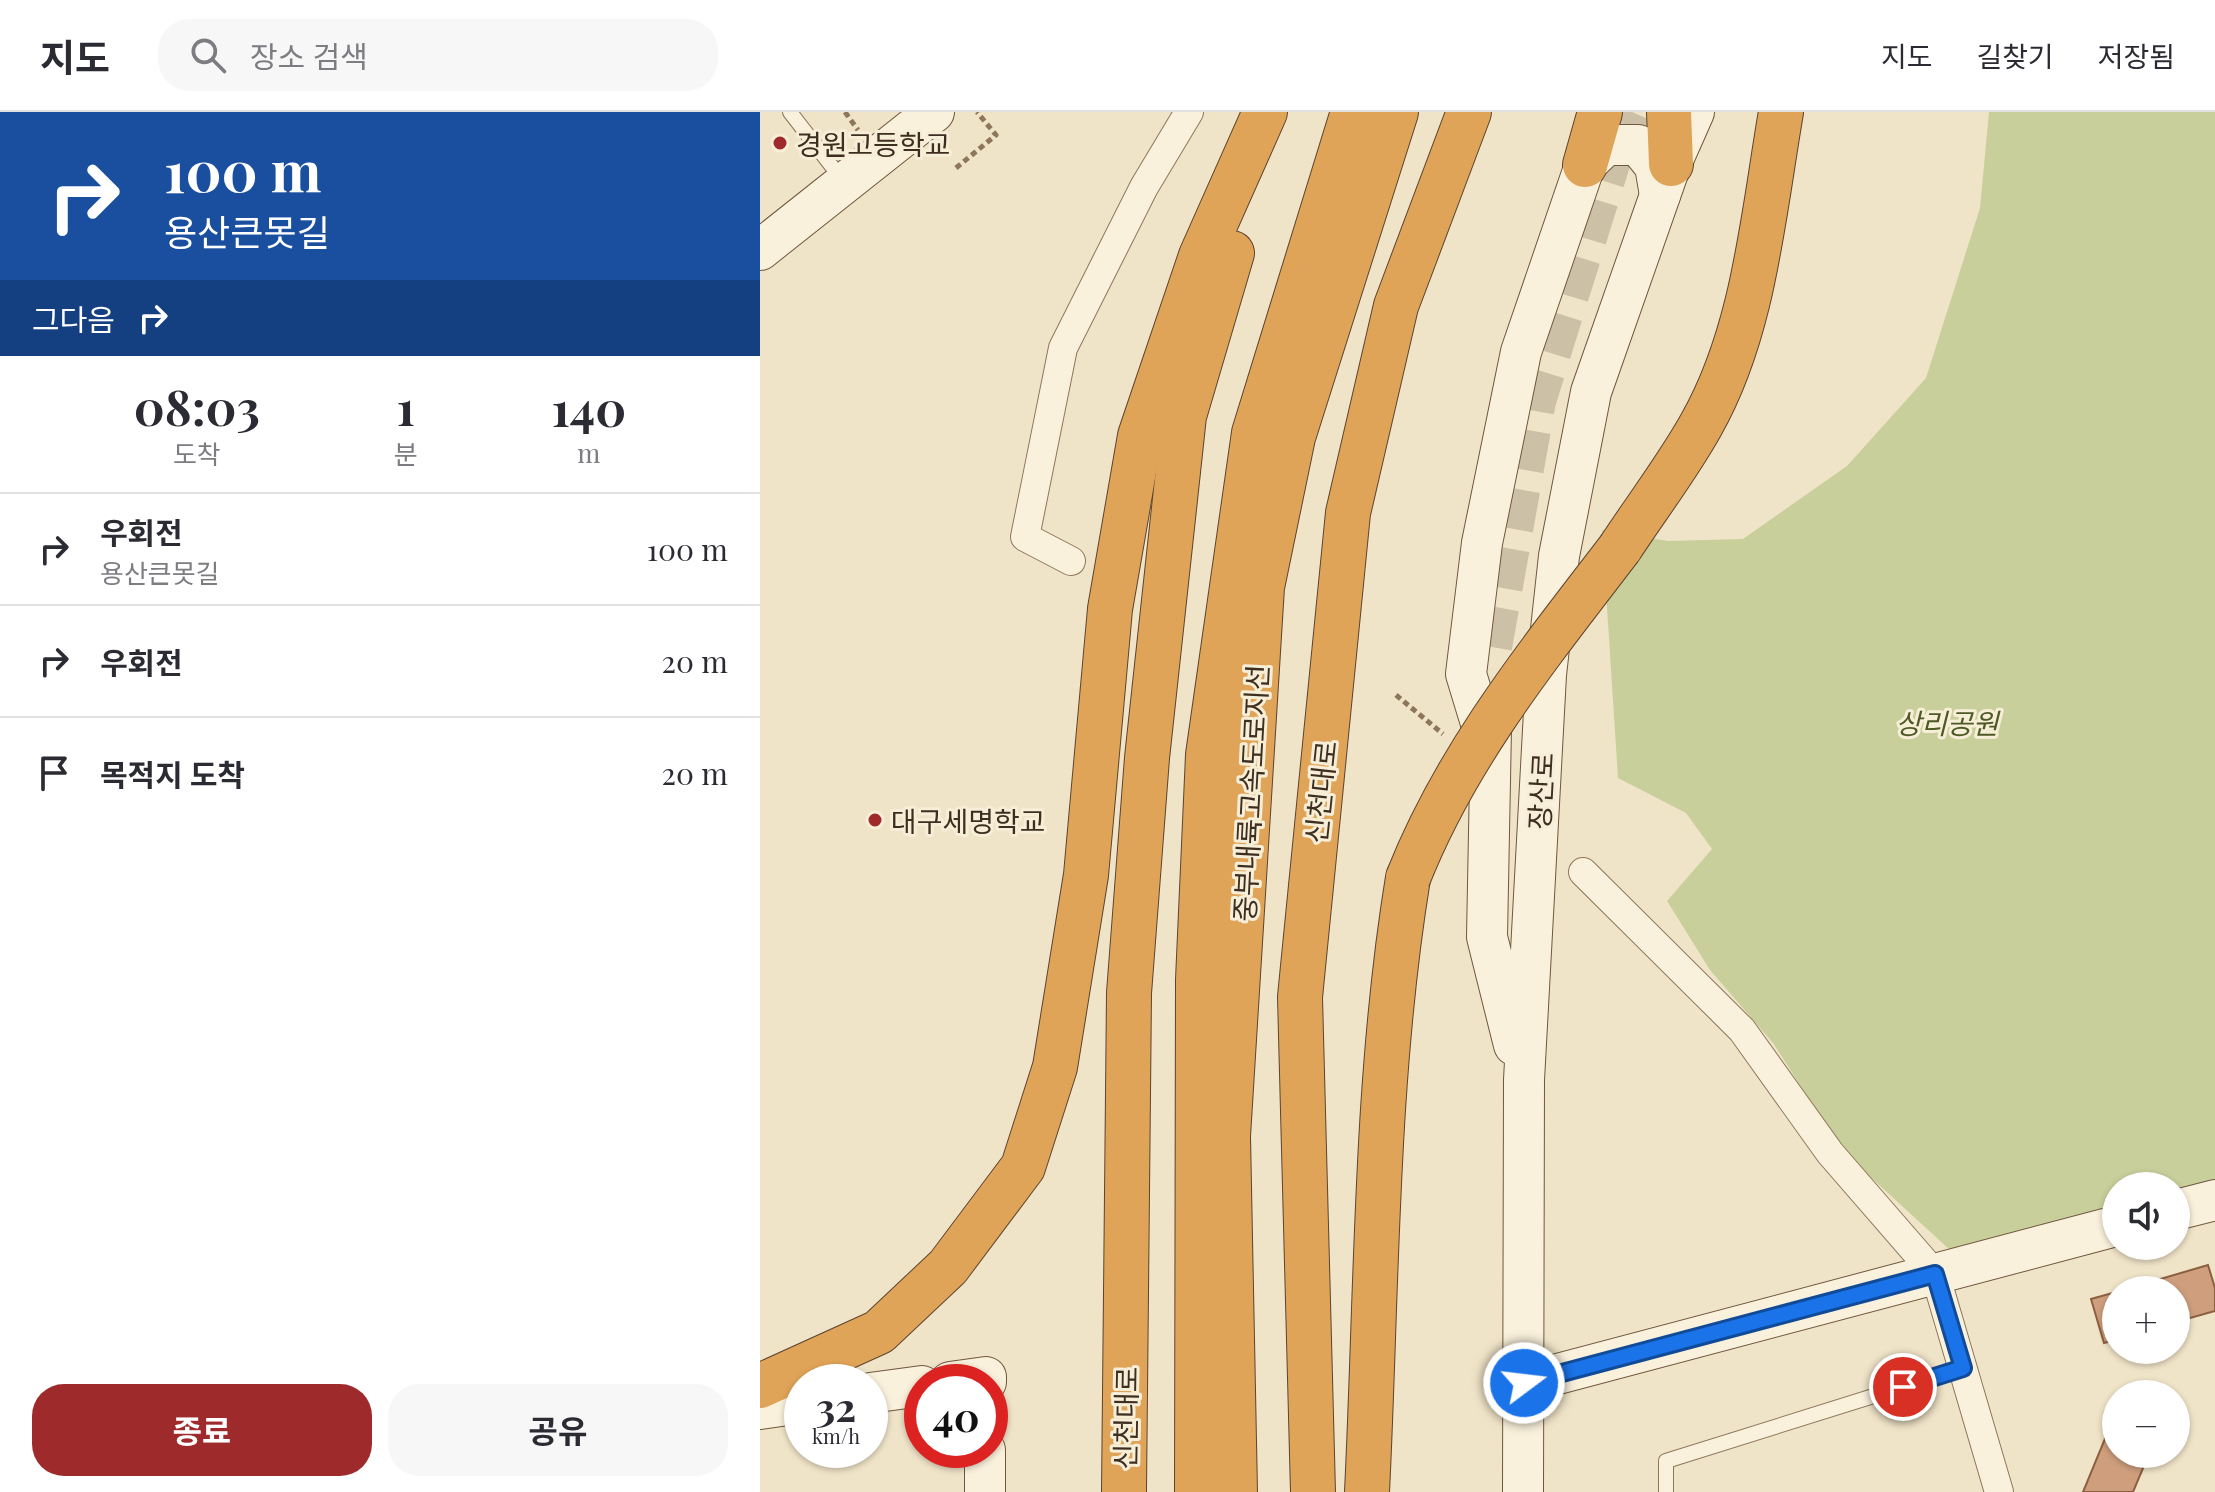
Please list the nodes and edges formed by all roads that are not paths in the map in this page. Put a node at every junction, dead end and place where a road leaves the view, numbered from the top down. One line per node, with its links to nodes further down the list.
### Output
1 (790, 112): 15 (lane)
2 (934, 112): 15 (main road)
3 (1189, 112): 17 (street)
4 (1265, 112): 28 (highway)
5 (1273, 112): 33 (highway, 신천대로)
6 (1353, 112): 34 (highway, 중부내륙고속도로지선)
7 (1396, 112): 35 (highway, 중부내륙고속도로지선)
8 (1600, 112): 13 (highway)
9 (1669, 112): 14 (highway)
10 (1694, 112): 14 (main road, 장산로)
11 (1781, 112): 37 (highway, bridge)
12 (1470, 114): 36 (highway, 신천대로)
13 (1585, 165): 14 (main road); 19 (main road)
14 (1666, 179): 21 (main road, 장산로)
15 (845, 183): 16 (main road)
16 (760, 250)
17 (1071, 561)
18 (1492, 647): 19 (main road)
19 (1490, 753): 21 (main road)
20 (1583, 872): 25 (street)
21 (1524, 1080): 27 (main road, 장산로)
22 (2215, 1200): 23 (main road)
23 (2190, 1206)
24 (2102, 1230): 25 (main road)
25 (1935, 1274): 26 (street); 27 (main road)
26 (1963, 1368): 39 (lane); 40 (street)
27 (1524, 1383): 38 (main road, 장산로)
28 (760, 1386)
29 (784, 1406): 30 (main road)
30 (760, 1409)
31 (985, 1468): 32 (main road)
32 (985, 1492)
33 (1124, 1492)
34 (1197, 1492)
35 (1235, 1492)
36 (1313, 1492)
37 (1367, 1492)
38 (1523, 1492)
39 (1666, 1492)
40 (1999, 1492)

